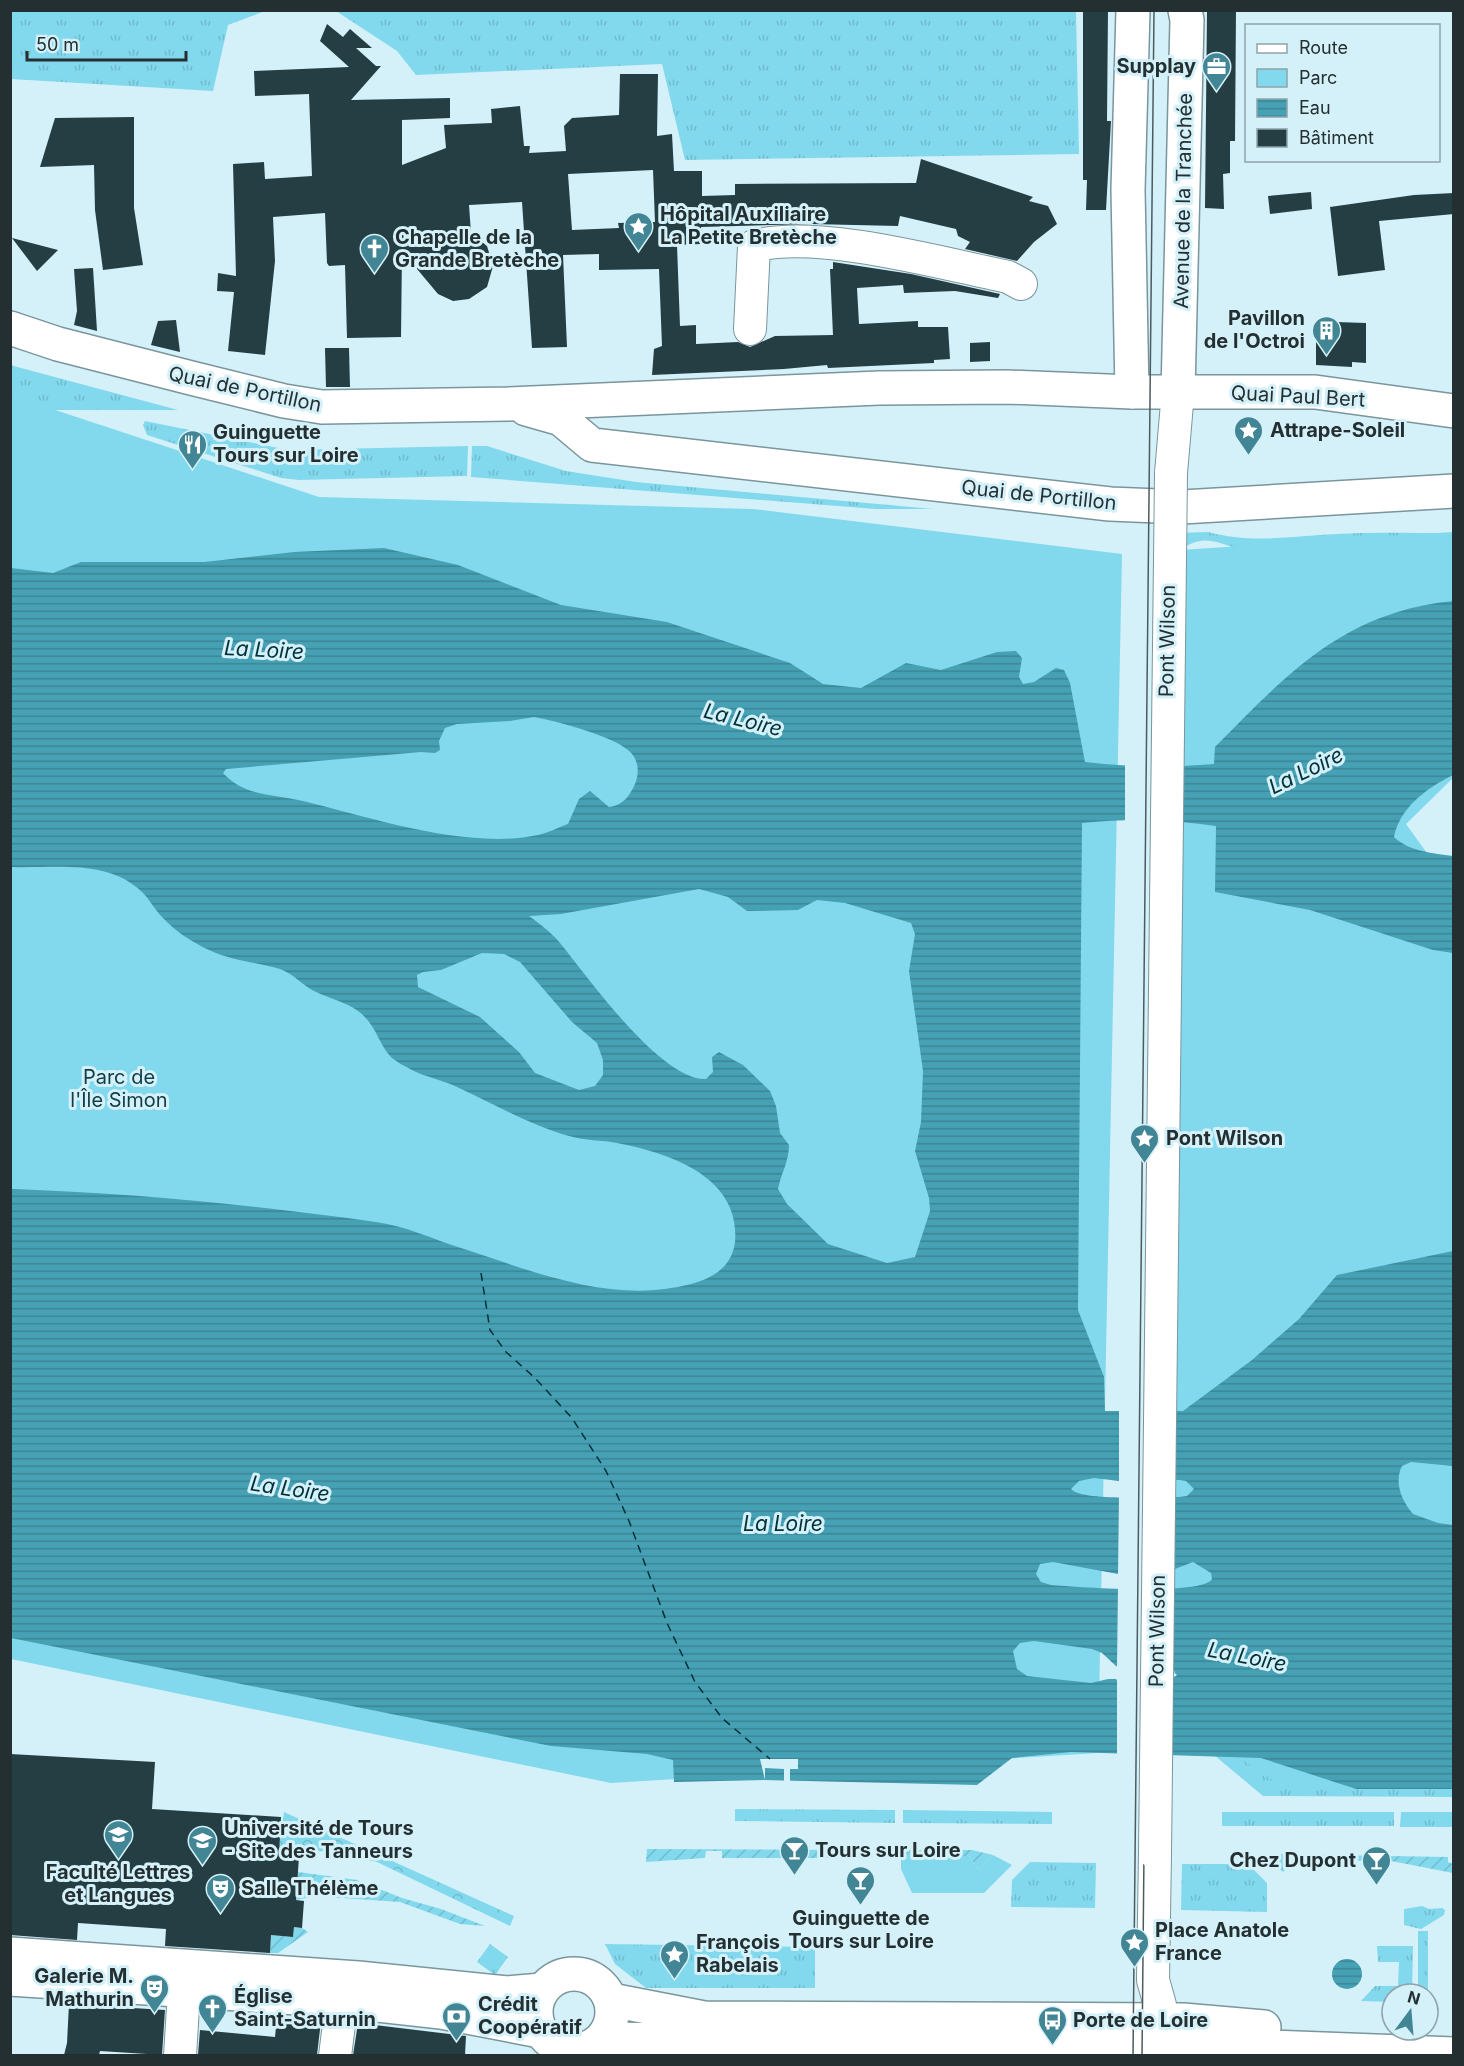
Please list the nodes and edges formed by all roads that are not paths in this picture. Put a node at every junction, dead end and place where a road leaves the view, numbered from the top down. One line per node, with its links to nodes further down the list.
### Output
1 (1133, 10): 8 (main road)
2 (1185, 10): 9 (main road, Avenue de la Tranchée)
3 (1022, 284): 5 (street)
4 (10, 328): 7 (main road, Quai de Portillon)
5 (750, 329)
6 (10, 341): 7 (main road, Quai de Portillon)
7 (58, 344): 11 (main road, Quai de Portillon)
8 (1132, 392): 9 (main road, Quai Paul Bert); 10 (main road, Quai de Portillon)
9 (1178, 392): 12 (main road, Quai Paul Bert); 21 (street, Pont Wilson, bridge)
10 (566, 401): 11 (main road, Quai de Portillon); 13 (main road, Quai de Portillon)
11 (508, 404): 13 (main road, Quai de Portillon)
12 (1454, 411)
13 (627, 448): 14 (main road, Quai de Portillon)
14 (1454, 491)
15 (10, 1954): 17 (main road)
16 (10, 1978): 19 (main road)
17 (344, 1989): 18 (main road); 19 (main road); 23 (main road); 26 (street)
18 (542, 1990): 20 (main road); 23 (main road)
19 (184, 1991): 25 (street)
20 (611, 2000): 22 (main road); 24 (main road)
21 (1160, 2005)
22 (602, 2039): 23 (main road); 24 (main road)
23 (555, 2045)
24 (1443, 2048)
25 (180, 2055)
26 (336, 2055)

